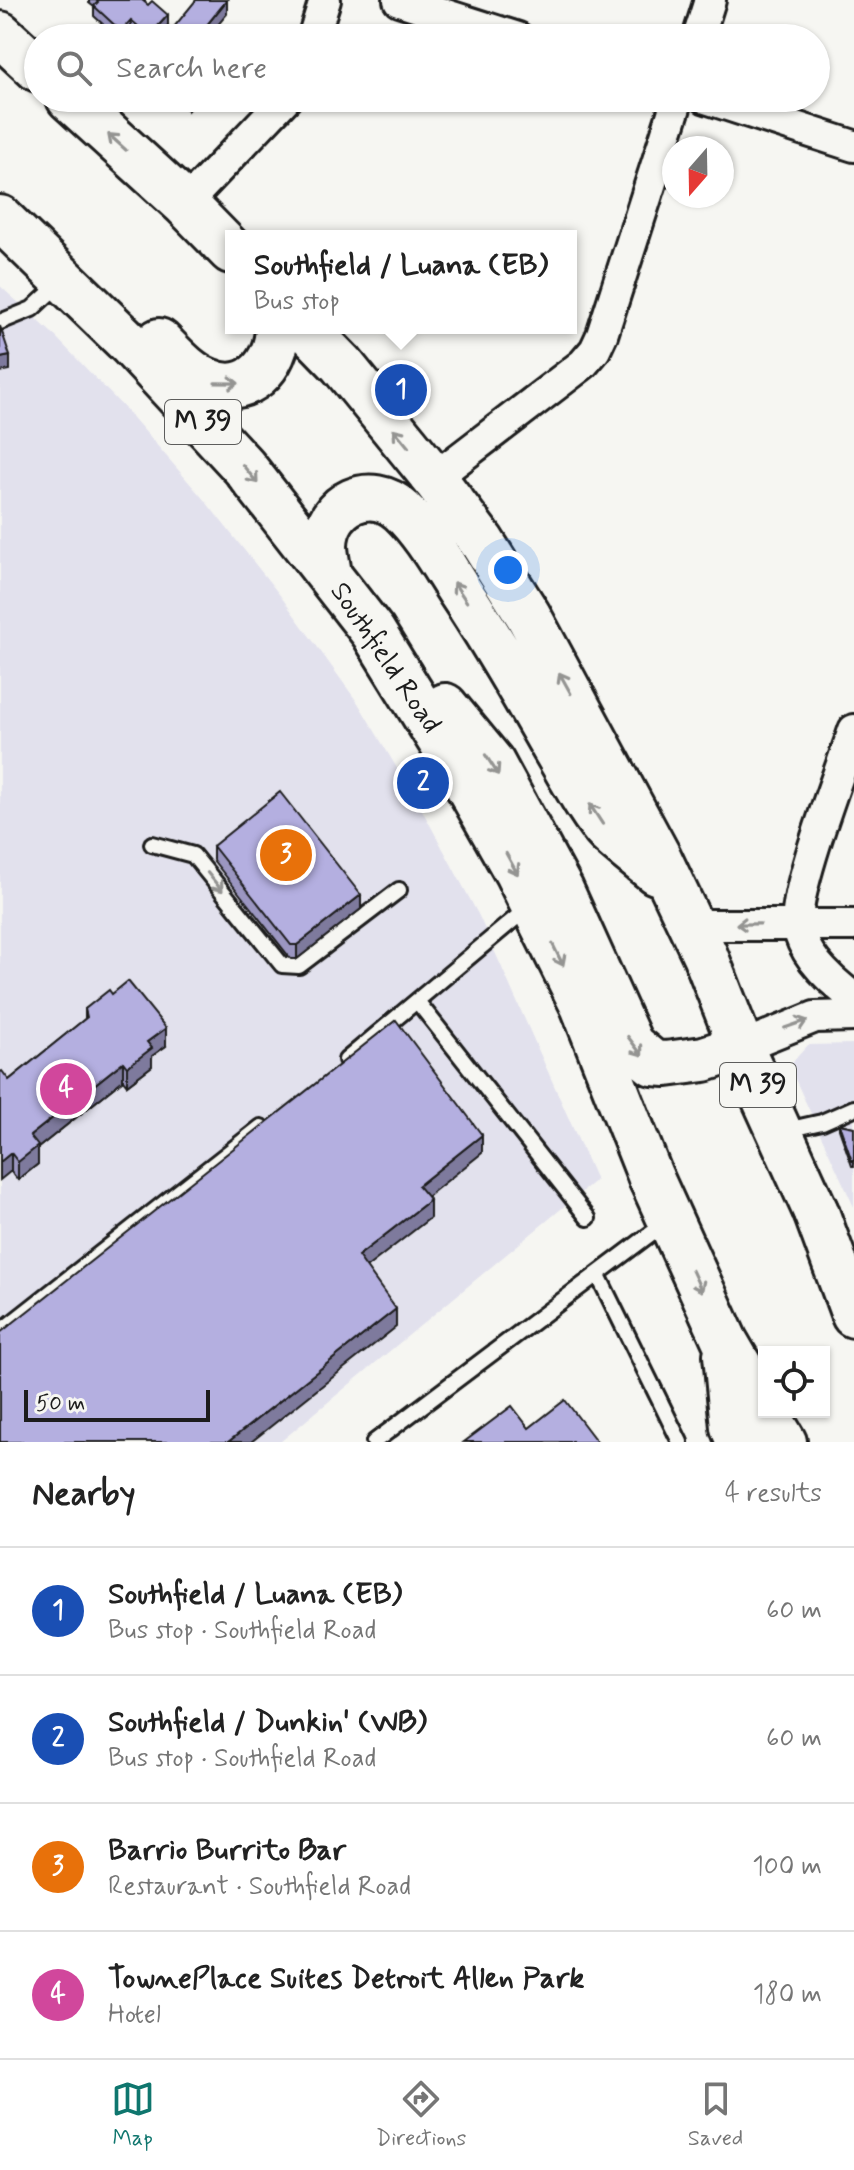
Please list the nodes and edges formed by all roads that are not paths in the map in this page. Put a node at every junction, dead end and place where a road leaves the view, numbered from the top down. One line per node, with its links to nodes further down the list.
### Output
1 (325, 0): 4 (street)
2 (399, 0): 5 (street)
3 (710, 0): 6 (street)
4 (317, 24)
5 (474, 24)
6 (702, 24)
7 (0, 34): 8 (highway)
8 (24, 56)
9 (84, 112): 15 (highway, one-way to 9)
10 (273, 112): 15 (street)
11 (673, 112): 22 (street)
12 (749, 112): 13 (street)
13 (854, 146)
14 (0, 192): 20 (highway, one-way to 20)
15 (185, 204): 17 (highway)
16 (0, 218): 18 (highway, Southfield Road / M 39)
17 (225, 245)
18 (63, 279): 19 (lane); 23 (highway, Southfield Road / M 39, one-way to 23)
19 (0, 322)
20 (277, 334)
21 (312, 334): 22 (highway, M 39, one-way to 21)
22 (434, 478): 29 (highway, M 39, one-way to 22)
23 (329, 575): 24 (highway, Southfield Road / M 39); 29 (highway, one-way to 23)
24 (398, 672): 28 (highway, Southfield Road / M 39, one-way to 28); 35 (highway, one-way to 35)
25 (854, 730): 30 (street)
26 (152, 844): 27 (lane, one-way to 27)
27 (399, 890)
28 (533, 904): 33 (lane); 42 (highway, Southfield Road / M 39, one-way to 42)
29 (681, 906): 30 (street, one-way to 29); 35 (highway, M 39)
30 (797, 923): 31 (street); 32 (street)
31 (854, 925)
32 (854, 998)
33 (417, 1001): 36 (lane); 41 (lane)
34 (854, 1016): 35 (street, one-way to 34)
35 (741, 1047): 39 (highway, M 39)
36 (334, 1070)
37 (854, 1108): 39 (lane)
38 (274, 1117): 46 (lane)
39 (780, 1132): 40 (highway, M 39)
40 (816, 1212): 43 (highway); 45 (highway, M 39)
41 (588, 1218)
42 (669, 1221): 44 (lane); 47 (highway, M 39, one-way to 47)
43 (854, 1257)
44 (598, 1275): 50 (lane); 51 (lane)
45 (854, 1315)
46 (0, 1332)
47 (725, 1341): 48 (highway, M 39); 52 (highway)
48 (758, 1398)
49 (770, 1418): 53 (highway, M 39)
50 (374, 1442)
51 (680, 1442)
52 (739, 1442)
53 (784, 1442)

